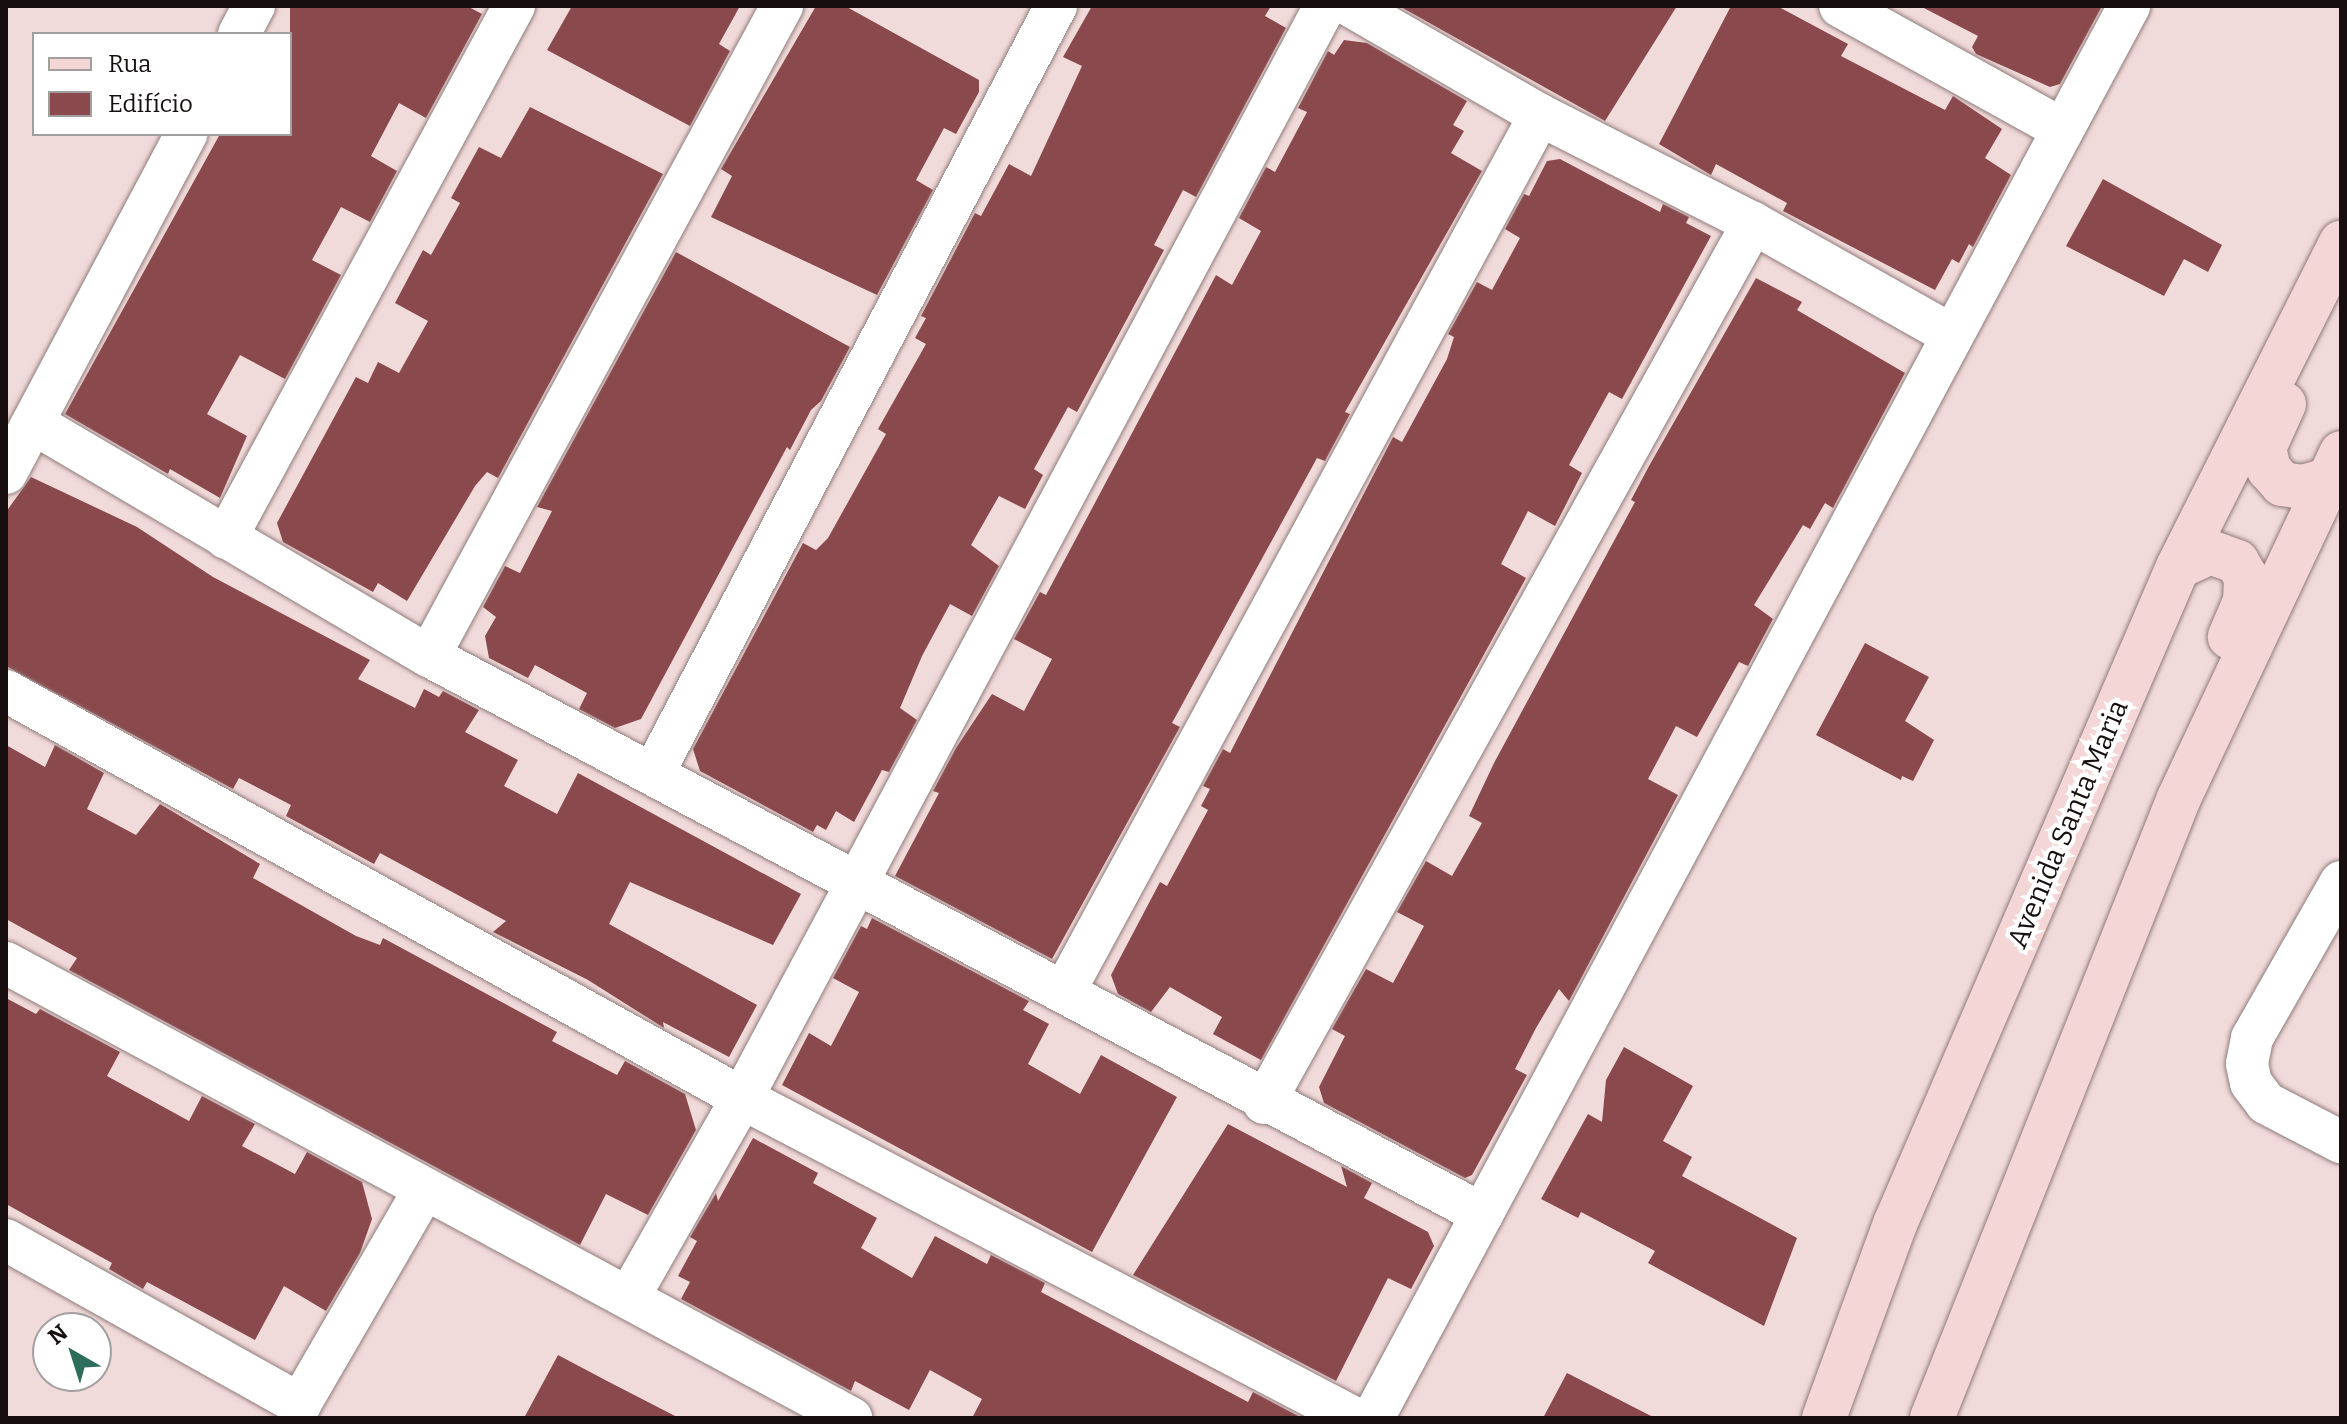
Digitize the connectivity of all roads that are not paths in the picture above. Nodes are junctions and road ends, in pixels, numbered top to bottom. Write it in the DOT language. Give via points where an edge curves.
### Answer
graph roads {
  1 [pos="254,6"];
  2 [pos="514,6"];
  3 [pos="782,6"];
  4 [pos="1056,6"];
  5 [pos="1325,6"];
  6 [pos="1351,6"];
  7 [pos="1840,6"];
  8 [pos="2129,6"];
  9 [pos="240,32"];
  10 [pos="1540,115"];
  11 [pos="2062,129"];
  12 [pos="185,136"];
  13 [pos="1753,223"];
  14 [pos="2341,243"];
  15 [pos="2341,278"];
  16 [pos="1950,334"];
  17 [pos="33,423"];
  18 [pos="2334,466"];
  19 [pos="6,473"];
  20 [pos="226,538"];
  21 [pos="2178,567"];
  22 [pos="429,656"];
  23 [pos="6,691"];
  24 [pos="654,772"];
  25 [pos="2179,798"];
  26 [pos="2341,882"];
  27 [pos="857,885"];
  28 [pos="6,963"];
  29 [pos="1064,992"];
  30 [pos="742,1098"];
  31 [pos="1264,1103"];
  32 [pos="2341,1142"];
  33 [pos="424,1190"];
  34 [pos="1482,1214"];
  35 [pos="6,1240"];
  36 [pos="629,1297"];
  37 [pos="296,1411"];
  38 [pos="851,1418"];
  39 [pos="1354,1418"];
  40 [pos="1373,1418"];
  41 [pos="1824,1418"];
  42 [pos="1932,1418"];
  1 -- 9 [label="street"];
  2 -- 20 [label="street"];
  3 -- 22 [label="street"];
  4 -- 24 [label="street"];
  5 -- 27 [label="street"];
  6 -- 10 [label="street"];
  7 -- 11 [label="street"];
  8 -- 11 [label="street"];
  10 -- 13 [label="street"];
  10 -- 29 [label="street"];
  11 -- 16 [label="street"];
  12 -- 17 [label="street"];
  13 -- 16 [label="street"];
  13 -- 31 [label="street"];
  14 -- 21 [label="main road, Avenida Santa Maria"];
  15 -- 18 [label="main road" via="2264,448 2269,469 2282,484 2303,487"];
  16 -- 34 [label="street"];
  17 -- 19 [label="street"];
  17 -- 20 [label="street"];
  18 -- 25 [label="main road"];
  20 -- 22 [label="street"];
  21 -- 25 [label="main road" via="2210,552 2237,562 2246,577 2245,601 2186,739"];
  21 -- 41 [label="main road, Avenida Santa Maria" via="1895,1224"];
  22 -- 24 [label="street"];
  23 -- 30 [label="street"];
  24 -- 27 [label="street"];
  25 -- 42 [label="main road"];
  26 -- 32 [label="street" via="2252,1038 2247,1064 2251,1083 2266,1103"];
  27 -- 29 [label="street"];
  27 -- 30 [label="street"];
  28 -- 33 [label="street"];
  29 -- 31 [label="street"];
  30 -- 36 [label="street"];
  30 -- 39 [label="street"];
  31 -- 34 [label="street"];
  33 -- 36 [label="street"];
  33 -- 37 [label="street"];
  34 -- 40 [label="street"];
  35 -- 37 [label="street"];
  36 -- 38 [label="street"];
}
